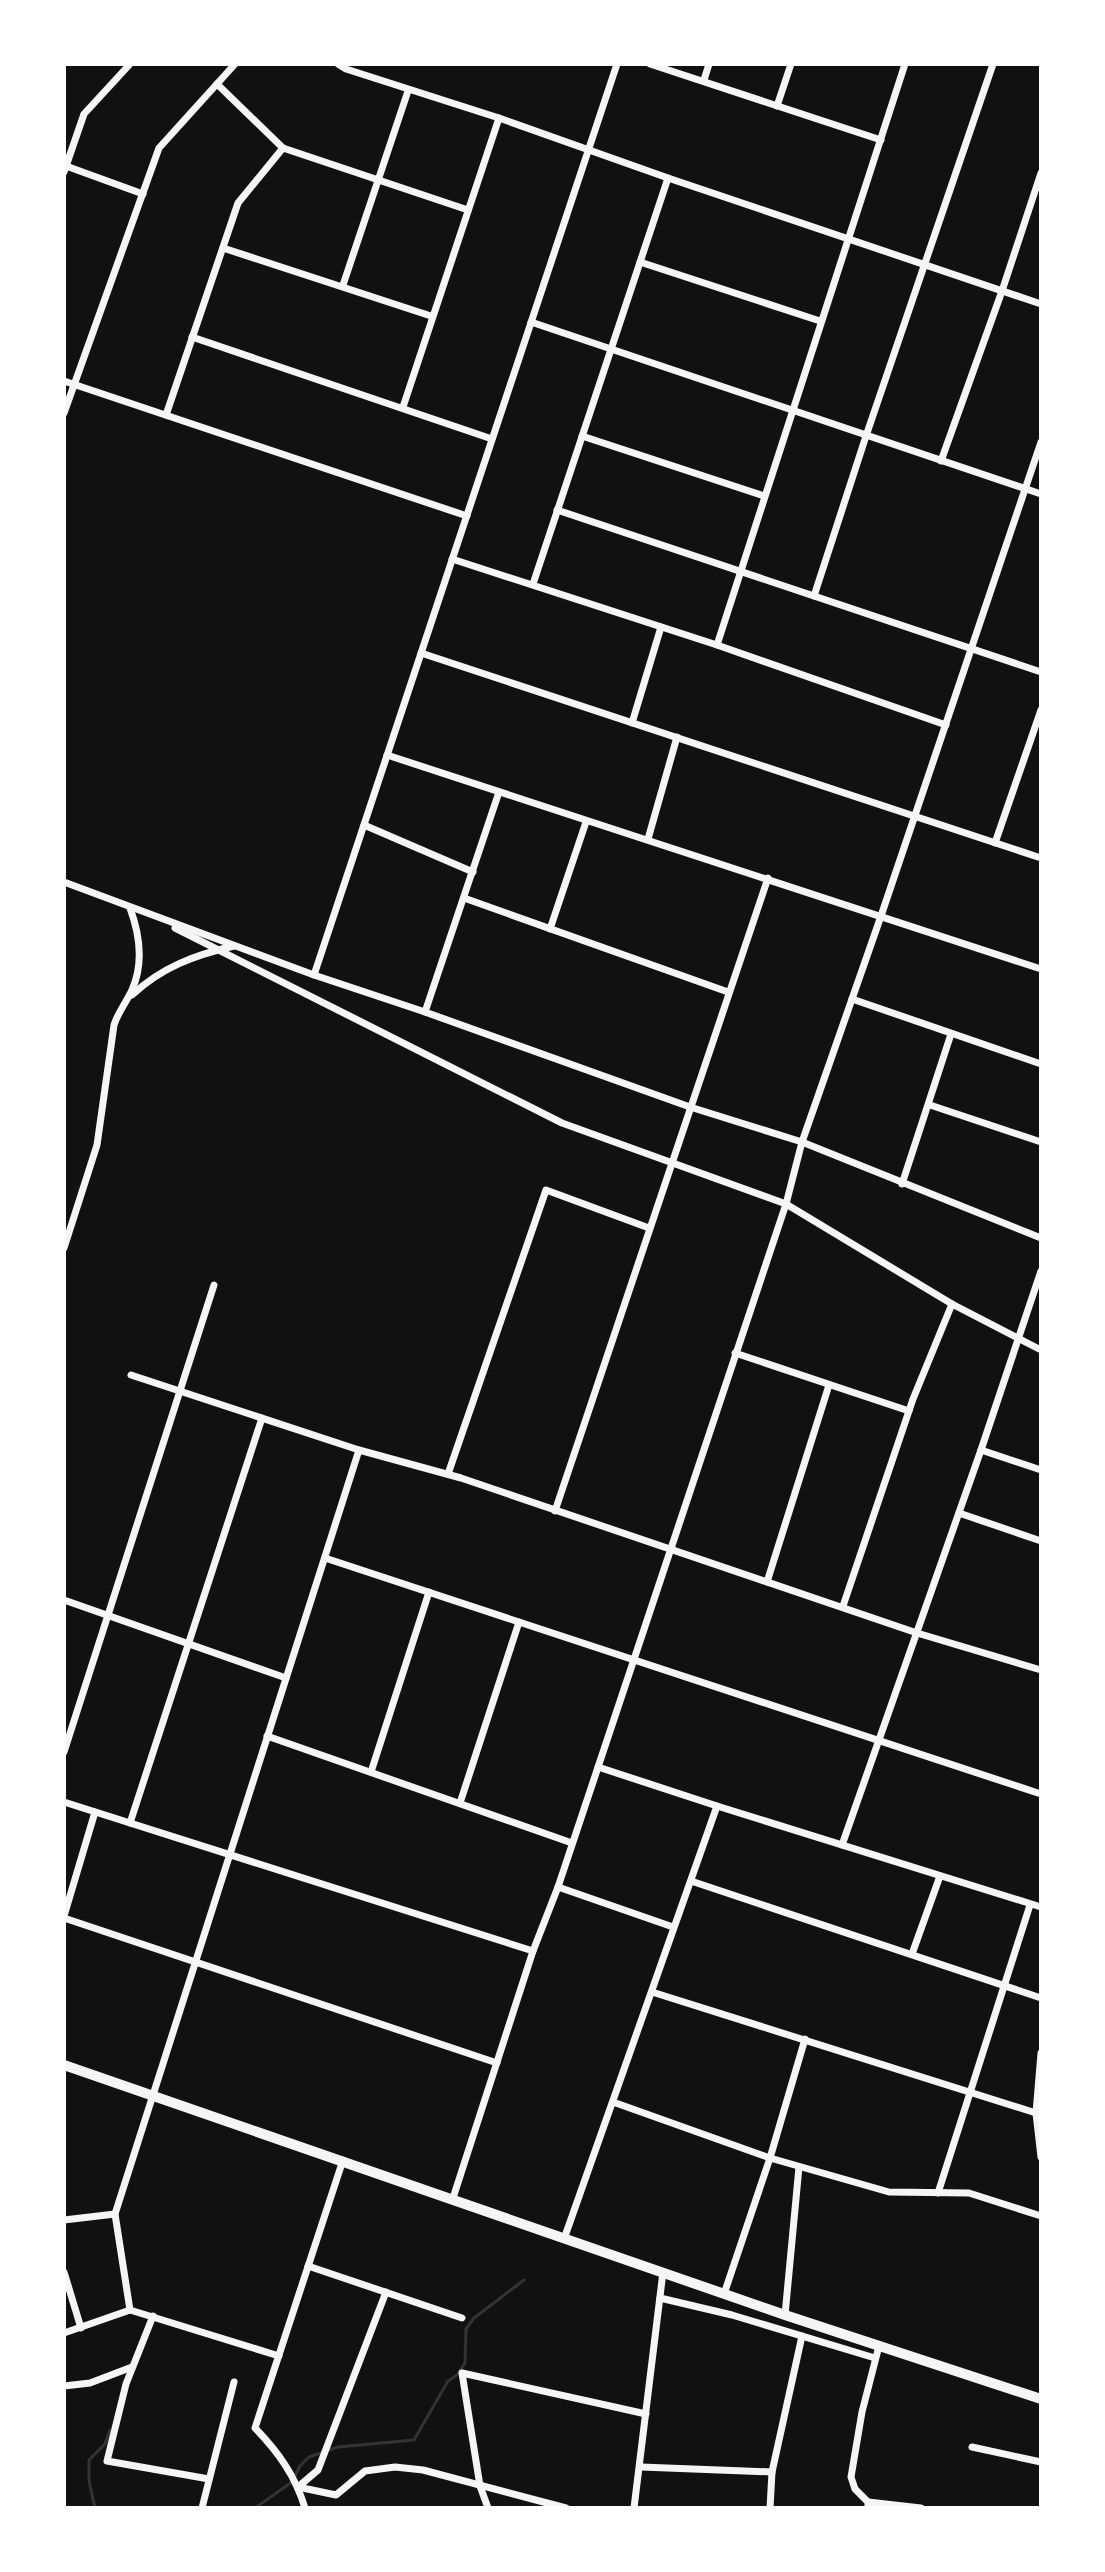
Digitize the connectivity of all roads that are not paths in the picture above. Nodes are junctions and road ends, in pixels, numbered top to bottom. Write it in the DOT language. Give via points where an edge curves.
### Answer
graph roads {
  1 [pos="130,64"];
  2 [pos="235,64"];
  3 [pos="338,64"];
  4 [pos="617,64"];
  5 [pos="650,64"];
  6 [pos="709,64"];
  7 [pos="791,64"];
  8 [pos="905,64"];
  9 [pos="993,64"];
  10 [pos="704,80"];
  11 [pos="217,84"];
  12 [pos="408,91"];
  13 [pos="777,106"];
  14 [pos="499,118"];
  15 [pos="881,140"];
  16 [pos="283,148"];
  17 [pos="589,149"];
  18 [pos="65,169"];
  19 [pos="1041,173"];
  20 [pos="668,178"];
  21 [pos="377,180"];
  22 [pos="143,194"];
  23 [pos="468,210"];
  24 [pos="847,238"];
  25 [pos="223,248"];
  26 [pos="640,262"];
  27 [pos="925,265"];
  28 [pos="343,285"];
  29 [pos="1002,291"];
  30 [pos="1041,304"];
  31 [pos="431,316"];
  32 [pos="820,321"];
  33 [pos="531,322"];
  34 [pos="192,337"];
  35 [pos="610,351"];
  36 [pos="64,381"];
  37 [pos="74,384"];
  38 [pos="403,407"];
  39 [pos="791,411"];
  40 [pos="64,413"];
  41 [pos="166,415"];
  42 [pos="582,436"];
  43 [pos="866,436"];
  44 [pos="492,439"];
  45 [pos="1041,442"];
  46 [pos="941,461"];
  47 [pos="1025,489"];
  48 [pos="1041,494"];
  49 [pos="764,496"];
  50 [pos="557,510"];
  51 [pos="467,516"];
  52 [pos="452,559"];
  53 [pos="740,571"];
  54 [pos="533,584"];
  55 [pos="814,596"];
  56 [pos="661,627"];
  57 [pos="717,645"];
  58 [pos="972,649"];
  59 [pos="421,653"];
  60 [pos="1041,672"];
  61 [pos="1041,710"];
  62 [pos="632,723"];
  63 [pos="946,725"];
  64 [pos="677,737"];
  65 [pos="387,755"];
  66 [pos="499,792"];
  67 [pos="915,816"];
  68 [pos="586,822"];
  69 [pos="364,825"];
  70 [pos="648,839"];
  71 [pos="995,843"];
  72 [pos="1041,858"];
  73 [pos="473,872"];
  74 [pos="768,878"];
  75 [pos="64,882"];
  76 [pos="464,898"];
  77 [pos="130,908"];
  78 [pos="149,915"];
  79 [pos="881,916"];
  80 [pos="550,929"];
  81 [pos="234,946"];
  82 [pos="217,950"];
  83 [pos="1041,969"];
  84 [pos="314,975"];
  85 [pos="728,992"];
  86 [pos="852,999"];
  87 [pos="125,1002"];
  88 [pos="425,1012"];
  89 [pos="951,1034"];
  90 [pos="1041,1064"];
  91 [pos="930,1105"];
  92 [pos="690,1107"];
  93 [pos="802,1142"];
  94 [pos="1041,1142"];
  95 [pos="671,1163"];
  96 [pos="902,1184"];
  97 [pos="786,1204"];
  98 [pos="649,1228"];
  99 [pos="1041,1238"];
  100 [pos="64,1248"];
  101 [pos="1041,1271"];
  102 [pos="214,1285"];
  103 [pos="952,1304"];
  104 [pos="1017,1338"];
  105 [pos="1041,1350"];
  106 [pos="735,1353"];
  107 [pos="131,1375"];
  108 [pos="829,1385"];
  109 [pos="180,1392"];
  110 [pos="909,1411"];
  111 [pos="262,1418"];
  112 [pos="359,1450"];
  113 [pos="981,1450"];
  114 [pos="1041,1470"];
  115 [pos="448,1474"];
  116 [pos="555,1511"];
  117 [pos="959,1513"];
  118 [pos="1041,1541"];
  119 [pos="670,1550"];
  120 [pos="325,1558"];
  121 [pos="767,1582"];
  122 [pos="429,1592"];
  123 [pos="64,1600"];
  124 [pos="843,1606"];
  125 [pos="109,1617"];
  126 [pos="519,1622"];
  127 [pos="917,1633"];
  128 [pos="188,1645"];
  129 [pos="634,1660"];
  130 [pos="1041,1670"];
  131 [pos="286,1678"];
  132 [pos="267,1736"];
  133 [pos="880,1741"];
  134 [pos="64,1752"];
  135 [pos="598,1767"];
  136 [pos="371,1772"];
  137 [pos="1041,1794"];
  138 [pos="64,1802"];
  139 [pos="460,1803"];
  140 [pos="717,1806"];
  141 [pos="95,1812"];
  142 [pos="130,1823"];
  143 [pos="572,1843"];
  144 [pos="842,1845"];
  145 [pos="229,1854"];
  146 [pos="940,1876"];
  147 [pos="691,1881"];
  148 [pos="558,1887"];
  149 [pos="1030,1905"];
  150 [pos="1041,1907"];
  151 [pos="64,1917"];
  152 [pos="673,1927"];
  153 [pos="533,1951"];
  154 [pos="912,1954"];
  155 [pos="194,1963"];
  156 [pos="1004,1986"];
  157 [pos="652,1992"];
  158 [pos="1041,1998"];
  159 [pos="805,2039"];
  160 [pos="1041,2053"];
  161 [pos="497,2063"];
  162 [pos="64,2065"];
  163 [pos="971,2092"];
  164 [pos="152,2096"];
  165 [pos="613,2102"];
  166 [pos="1036,2113"];
  167 [pos="1040,2143"];
  168 [pos="1041,2157"];
  169 [pos="770,2158"];
  170 [pos="343,2160"];
  171 [pos="799,2167"];
  172 [pos="938,2193"];
  173 [pos="453,2198"];
  174 [pos="115,2214"];
  175 [pos="1041,2216"];
  176 [pos="64,2220"];
  177 [pos="564,2239"];
  178 [pos="308,2266"];
  179 [pos="64,2272"];
  180 [pos="663,2272"];
  181 [pos="386,2292"];
  182 [pos="724,2294"];
  183 [pos="660,2298"];
  184 [pos="130,2310"];
  185 [pos="785,2315"];
  186 [pos="153,2316"];
  187 [pos="462,2318"];
  188 [pos="81,2328"];
  189 [pos="64,2333"];
  190 [pos="802,2336"];
  191 [pos="879,2346"];
  192 [pos="279,2356"];
  193 [pos="875,2358"];
  194 [pos="132,2367"];
  195 [pos="234,2382"];
  196 [pos="64,2386"];
  197 [pos="1041,2399"];
  198 [pos="646,2414"];
  199 [pos="972,2447"];
  200 [pos="1041,2462"];
  201 [pos="641,2467"];
  202 [pos="772,2472"];
  203 [pos="209,2479"];
  204 [pos="480,2486"];
  205 [pos="298,2487"];
  206 [pos="868,2505"];
  207 [pos="202,2508"];
  208 [pos="305,2508"];
  209 [pos="488,2508"];
  210 [pos="566,2508"];
  211 [pos="634,2508"];
  212 [pos="770,2508"];
  213 [pos="921,2508"];
  1 -- 18 [label="street" via="84,114"];
  2 -- 11 [label="street"];
  3 -- 12 [label="street"];
  4 -- 17 [label="street"];
  5 -- 10 [label="street"];
  6 -- 10 [label="street"];
  7 -- 13 [label="street"];
  8 -- 15 [label="street"];
  9 -- 27 [label="street"];
  10 -- 13 [label="street"];
  11 -- 16 [label="street"];
  11 -- 22 [label="street" via="159,148"];
  12 -- 14 [label="street"];
  12 -- 21 [label="street"];
  13 -- 15 [label="street"];
  14 -- 17 [label="street"];
  14 -- 23 [label="street"];
  15 -- 24 [label="street"];
  16 -- 21 [label="street"];
  16 -- 25 [label="street" via="242,197"];
  17 -- 20 [label="street"];
  17 -- 33 [label="street"];
  18 -- 22 [label="street"];
  19 -- 29 [label="street"];
  20 -- 24 [label="street"];
  20 -- 26 [label="street"];
  21 -- 23 [label="street"];
  21 -- 28 [label="street"];
  22 -- 37 [label="street"];
  23 -- 31 [label="street"];
  24 -- 27 [label="street"];
  24 -- 32 [label="street"];
  25 -- 28 [label="street"];
  25 -- 34 [label="street"];
  26 -- 32 [label="street"];
  26 -- 35 [label="street"];
  27 -- 29 [label="street"];
  27 -- 43 [label="street"];
  28 -- 31 [label="street"];
  29 -- 30 [label="street"];
  29 -- 46 [label="street"];
  31 -- 38 [label="street"];
  32 -- 39 [label="street"];
  33 -- 35 [label="street"];
  33 -- 44 [label="street"];
  34 -- 38 [label="street"];
  34 -- 41 [label="street"];
  35 -- 39 [label="street"];
  35 -- 42 [label="street"];
  36 -- 37 [label="street"];
  37 -- 40 [label="street"];
  37 -- 41 [label="street"];
  38 -- 44 [label="street"];
  39 -- 43 [label="street"];
  39 -- 49 [label="street"];
  41 -- 51 [label="street"];
  42 -- 49 [label="street"];
  42 -- 50 [label="street"];
  43 -- 46 [label="street"];
  43 -- 55 [label="street"];
  44 -- 51 [label="street"];
  45 -- 47 [label="street"];
  46 -- 47 [label="street"];
  47 -- 48 [label="street"];
  47 -- 58 [label="street"];
  49 -- 53 [label="street"];
  50 -- 53 [label="street"];
  50 -- 54 [label="street"];
  51 -- 52 [label="street"];
  52 -- 54 [label="street"];
  52 -- 59 [label="street"];
  53 -- 55 [label="street"];
  53 -- 57 [label="street"];
  54 -- 56 [label="street"];
  55 -- 58 [label="street"];
  56 -- 57 [label="street"];
  56 -- 62 [label="street"];
  57 -- 63 [label="street"];
  58 -- 60 [label="street"];
  58 -- 63 [label="street"];
  59 -- 62 [label="street"];
  59 -- 65 [label="street"];
  61 -- 71 [label="street"];
  62 -- 64 [label="street"];
  63 -- 67 [label="street"];
  64 -- 67 [label="street"];
  64 -- 70 [label="street"];
  65 -- 66 [label="street"];
  65 -- 69 [label="street"];
  66 -- 68 [label="street"];
  66 -- 73 [label="street"];
  67 -- 71 [label="street"];
  67 -- 79 [label="street"];
  68 -- 70 [label="street"];
  68 -- 80 [label="street"];
  69 -- 73 [label="street"];
  69 -- 84 [label="street"];
  70 -- 74 [label="street"];
  71 -- 72 [label="street"];
  73 -- 76 [label="street"];
  74 -- 79 [label="street"];
  74 -- 85 [label="street"];
  75 -- 77 [label="street"];
  76 -- 80 [label="street"];
  76 -- 88 [label="street"];
  77 -- 78 [label="street"];
  77 -- 87 [label="street" via="140,949"];
  78 -- 81 [label="street"];
  78 -- 82 [label="street"];
  79 -- 83 [label="street"];
  79 -- 86 [label="street"];
  80 -- 85 [label="street"];
  81 -- 82 [label="street"];
  81 -- 84 [label="street"];
  82 -- 87 [label="street" via="164,969"];
  82 -- 95 [label="street" via="562,1123"];
  84 -- 88 [label="street"];
  85 -- 92 [label="street"];
  86 -- 89 [label="street"];
  86 -- 93 [label="street"];
  87 -- 100 [label="street" via="114,1025 97,1145"];
  88 -- 92 [label="street"];
  89 -- 90 [label="street"];
  89 -- 91 [label="street"];
  91 -- 94 [label="street"];
  91 -- 96 [label="street"];
  92 -- 93 [label="street"];
  92 -- 95 [label="street"];
  93 -- 96 [label="street"];
  93 -- 97 [label="street"];
  95 -- 97 [label="street"];
  95 -- 98 [label="street"];
  96 -- 99 [label="street"];
  97 -- 103 [label="street"];
  97 -- 106 [label="street"];
  98 -- 115 [label="street" via="546,1190"];
  98 -- 116 [label="street"];
  101 -- 104 [label="street"];
  102 -- 109 [label="street"];
  103 -- 104 [label="street"];
  103 -- 110 [label="street"];
  104 -- 105 [label="street"];
  104 -- 113 [label="street"];
  106 -- 108 [label="street"];
  106 -- 119 [label="street"];
  107 -- 109 [label="street"];
  108 -- 110 [label="street"];
  108 -- 121 [label="street"];
  109 -- 111 [label="street"];
  109 -- 125 [label="street"];
  110 -- 124 [label="street"];
  111 -- 112 [label="street"];
  111 -- 128 [label="street"];
  112 -- 115 [label="street"];
  112 -- 120 [label="street"];
  113 -- 114 [label="street"];
  113 -- 117 [label="street"];
  115 -- 116 [label="street"];
  116 -- 119 [label="street"];
  117 -- 118 [label="street"];
  117 -- 127 [label="street"];
  119 -- 121 [label="street"];
  119 -- 129 [label="street"];
  120 -- 122 [label="street"];
  120 -- 131 [label="street"];
  121 -- 124 [label="street"];
  122 -- 126 [label="street"];
  122 -- 136 [label="street"];
  123 -- 125 [label="street"];
  124 -- 127 [label="street"];
  125 -- 128 [label="street"];
  125 -- 134 [label="street"];
  126 -- 129 [label="street"];
  126 -- 139 [label="street"];
  127 -- 130 [label="street"];
  127 -- 133 [label="street"];
  128 -- 131 [label="street"];
  128 -- 142 [label="street"];
  129 -- 133 [label="street"];
  129 -- 135 [label="street"];
  131 -- 132 [label="street"];
  132 -- 136 [label="street"];
  132 -- 145 [label="street"];
  133 -- 137 [label="street"];
  133 -- 144 [label="street"];
  135 -- 140 [label="street"];
  135 -- 143 [label="street"];
  136 -- 139 [label="street"];
  138 -- 141 [label="street"];
  139 -- 143 [label="street"];
  140 -- 144 [label="street"];
  140 -- 147 [label="street"];
  141 -- 142 [label="street"];
  141 -- 151 [label="street"];
  142 -- 145 [label="street"];
  143 -- 148 [label="street"];
  144 -- 146 [label="street"];
  145 -- 153 [label="street"];
  145 -- 155 [label="street"];
  146 -- 149 [label="street"];
  146 -- 154 [label="street"];
  147 -- 152 [label="street"];
  147 -- 154 [label="street"];
  148 -- 152 [label="street"];
  148 -- 153 [label="street"];
  149 -- 150 [label="street"];
  149 -- 156 [label="street"];
  151 -- 155 [label="street"];
  152 -- 157 [label="street"];
  153 -- 161 [label="street"];
  154 -- 156 [label="street"];
  155 -- 161 [label="street"];
  155 -- 164 [label="street"];
  156 -- 158 [label="street"];
  156 -- 163 [label="street"];
  157 -- 159 [label="street"];
  157 -- 165 [label="street"];
  159 -- 163 [label="street"];
  159 -- 169 [label="street"];
  160 -- 166 [label="street"];
  161 -- 173 [label="street"];
  162 -- 164 [label="main road"];
  163 -- 166 [label="street"];
  163 -- 172 [label="street"];
  164 -- 170 [label="main road"];
  164 -- 174 [label="street"];
  165 -- 169 [label="street"];
  165 -- 177 [label="street"];
  166 -- 167 [label="street"];
  167 -- 168 [label="street"];
  169 -- 171 [label="street"];
  169 -- 182 [label="street"];
  170 -- 173 [label="main road"];
  170 -- 178 [label="street"];
  171 -- 172 [label="street" via="889,2192"];
  171 -- 185 [label="street"];
  172 -- 175 [label="street" via="969,2193"];
  173 -- 177 [label="main road"];
  174 -- 176 [label="street"];
  174 -- 184 [label="street"];
  177 -- 180 [label="main road"];
  178 -- 181 [label="street"];
  178 -- 192 [label="street"];
  179 -- 188 [label="street"];
  180 -- 182 [label="main road"];
  180 -- 183 [label="street"];
  181 -- 187 [label="street"];
  181 -- 205 [label="street" via="318,2470"];
  182 -- 185 [label="main road"];
  183 -- 190 [label="street"];
  183 -- 198 [label="street"];
  184 -- 186 [label="street"];
  184 -- 188 [label="street"];
  185 -- 191 [label="main road"];
  186 -- 192 [label="street"];
  186 -- 194 [label="street"];
  188 -- 189 [label="street"];
  190 -- 193 [label="street"];
  190 -- 202 [label="street"];
  191 -- 193 [label="street"];
  191 -- 197 [label="main road"];
  192 -- 205 [label="street" via="255,2428 277,2451"];
  193 -- 206 [label="street" via="851,2477"];
  194 -- 196 [label="street" via="90,2383"];
  194 -- 203 [label="street" via="107,2461"];
  195 -- 203 [label="street"];
  198 -- 201 [label="street"];
  198 -- 204 [label="street" via="462,2373"];
  199 -- 200 [label="street"];
  201 -- 202 [label="street"];
  201 -- 211 [label="street"];
  202 -- 212 [label="street"];
  203 -- 207 [label="street"];
  204 -- 205 [label="street" via="395,2467 365,2471 336,2495"];
  204 -- 209 [label="street"];
  204 -- 210 [label="street"];
  205 -- 208 [label="street"];
  206 -- 213 [label="street"];
}
